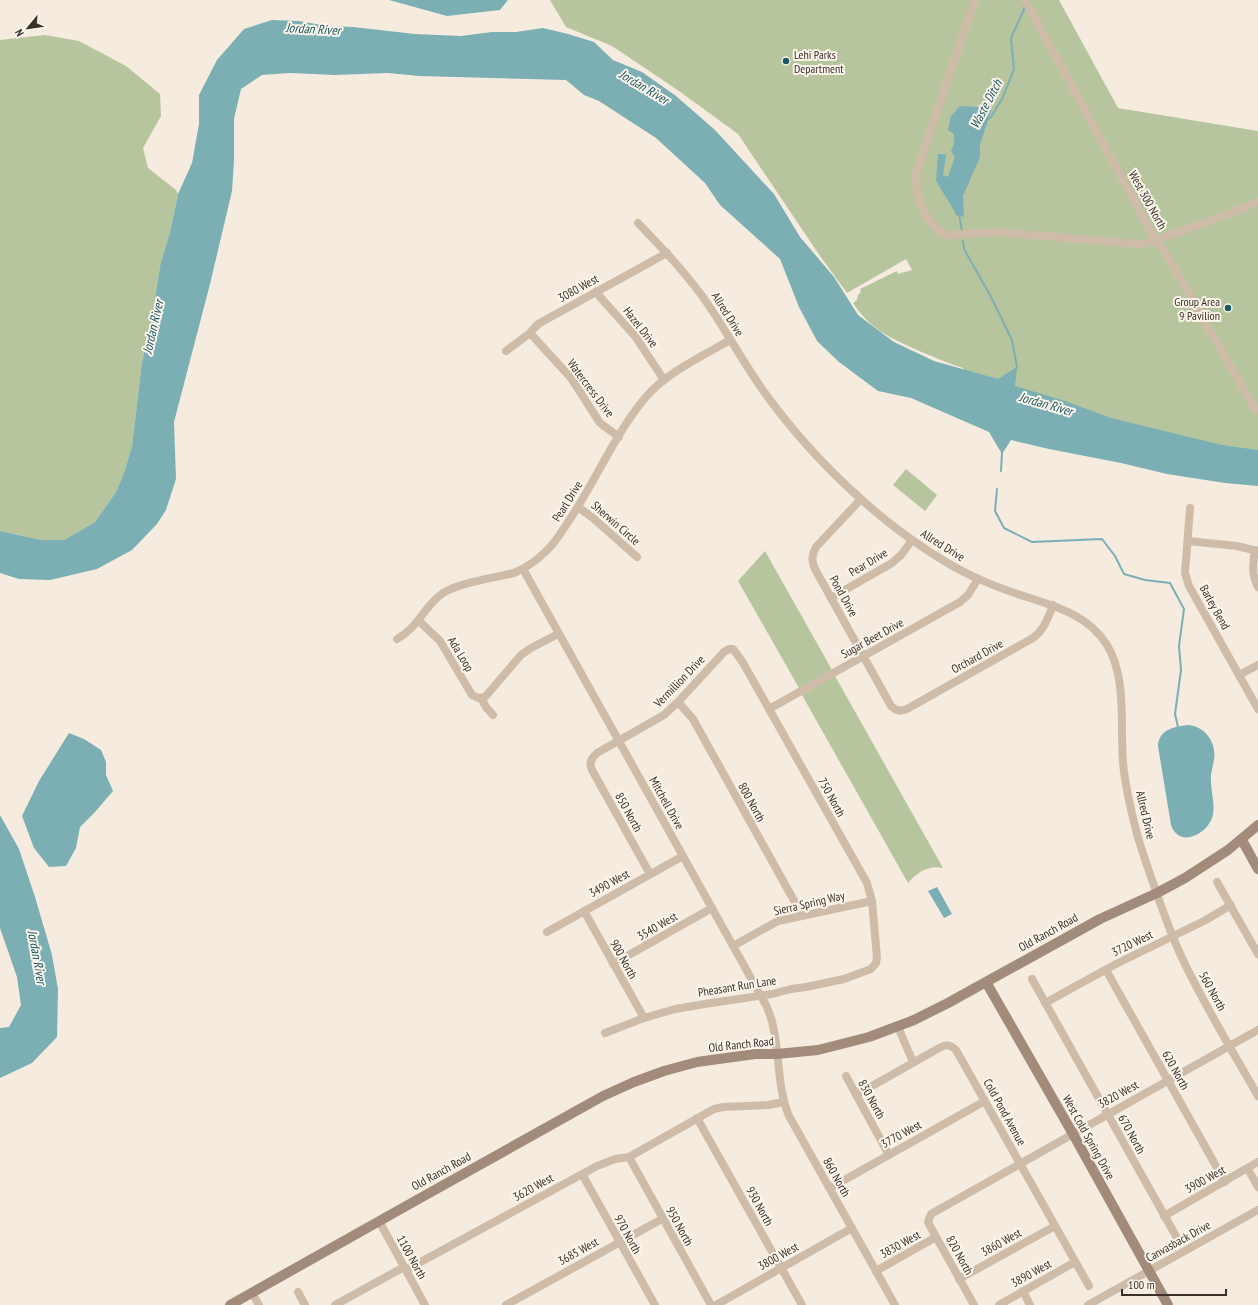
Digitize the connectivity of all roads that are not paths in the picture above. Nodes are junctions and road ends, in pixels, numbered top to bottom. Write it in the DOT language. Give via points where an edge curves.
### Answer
graph roads {
  1 [pos="975,0"];
  2 [pos="1024,0"];
  3 [pos="1258,202"];
  4 [pos="638,223"];
  5 [pos="1155,239"];
  6 [pos="667,253"];
  7 [pos="597,291"];
  8 [pos="530,333"];
  9 [pos="730,340"];
  10 [pos="506,351"];
  11 [pos="664,380"];
  12 [pos="1256,409"];
  13 [pos="619,437"];
  14 [pos="861,499"];
  15 [pos="578,507"];
  16 [pos="1190,508"];
  17 [pos="912,540"];
  18 [pos="1188,541"];
  19 [pos="1257,551"];
  20 [pos="637,557"];
  21 [pos="523,569"];
  22 [pos="978,579"];
  23 [pos="1258,587"];
  24 [pos="831,598"];
  25 [pos="1052,605"];
  26 [pos="419,621"];
  27 [pos="558,634"];
  28 [pos="397,639"];
  29 [pos="733,649"];
  30 [pos="864,656"];
  31 [pos="1258,665"];
  32 [pos="1239,675"];
  33 [pos="481,698"];
  34 [pos="678,702"];
  35 [pos="769,709"];
  36 [pos="1258,709"];
  37 [pos="898,711"];
  38 [pos="493,715"];
  39 [pos="618,741"];
  40 [pos="591,760"];
  41 [pos="1258,825"];
  42 [pos="1242,840"];
  43 [pos="683,856"];
  44 [pos="1258,868"];
  45 [pos="650,874"];
  46 [pos="1217,882"];
  47 [pos="1157,893"];
  48 [pos="872,901"];
  49 [pos="1230,905"];
  50 [pos="712,908"];
  51 [pos="584,912"];
  52 [pos="802,915"];
  53 [pos="547,932"];
  54 [pos="1173,937"];
  55 [pos="733,946"];
  56 [pos="1258,954"];
  57 [pos="613,964"];
  58 [pos="873,967"];
  59 [pos="1106,970"];
  60 [pos="1032,979"];
  61 [pos="986,982"];
  62 [pos="761,996"];
  63 [pos="1045,1003"];
  64 [pos="644,1018"];
  65 [pos="898,1027"];
  66 [pos="1258,1030"];
  67 [pos="605,1033"];
  68 [pos="1229,1046"];
  69 [pos="777,1054"];
  70 [pos="912,1062"];
  71 [pos="846,1076"];
  72 [pos="1168,1080"];
  73 [pos="856,1095"];
  74 [pos="1258,1096"];
  75 [pos="985,1101"];
  76 [pos="784,1102"];
  77 [pos="1108,1114"];
  78 [pos="697,1118"];
  79 [pos="1073,1134"];
  80 [pos="889,1155"];
  81 [pos="628,1157"];
  82 [pos="1258,1162"];
  83 [pos="1020,1164"];
  84 [pos="1248,1169"];
  85 [pos="582,1174"];
  86 [pos="1225,1182"];
  87 [pos="1258,1187"];
  88 [pos="830,1188"];
  89 [pos="1258,1210"];
  90 [pos="1164,1216"];
  91 [pos="929,1217"];
  92 [pos="662,1219"];
  93 [pos="379,1221"];
  94 [pos="1055,1226"];
  95 [pos="852,1228"];
  96 [pos="936,1237"];
  97 [pos="1176,1238"];
  98 [pos="619,1242"];
  99 [pos="1075,1262"];
  100 [pos="781,1268"];
  101 [pos="405,1269"];
  102 [pos="876,1271"];
  103 [pos="1149,1271"];
  104 [pos="959,1279"];
  105 [pos="1089,1286"];
  106 [pos="298,1292"];
  107 [pos="1023,1292"];
  108 [pos="252,1293"];
  109 [pos="230,1305"];
  110 [pos="258,1305"];
  111 [pos="305,1305"];
  112 [pos="335,1305"];
  113 [pos="425,1305"];
  114 [pos="506,1305"];
  115 [pos="654,1305"];
  116 [pos="711,1305"];
  117 [pos="716,1305"];
  118 [pos="802,1305"];
  119 [pos="895,1305"];
  120 [pos="974,1305"];
  121 [pos="999,1305"];
  122 [pos="1030,1305"];
  123 [pos="1088,1305"];
  124 [pos="1168,1305"];
  1 -- 5 [label="street" via="916,174 920,206 931,224 945,235 998,232 1132,245 1144,244"];
  2 -- 5 [label="street, West 300 North"];
  3 -- 5 [label="street"];
  4 -- 6 [label="street, Allred Drive"];
  5 -- 12 [label="street, West 300 North"];
  6 -- 7 [label="street, 3080 West"];
  6 -- 9 [label="street, Allred Drive" via="698,290"];
  7 -- 8 [label="street, 3080 West" via="538,324"];
  7 -- 11 [label="street, Hazel Drive" via="635,336"];
  8 -- 10 [label="street, 3080 West"];
  8 -- 13 [label="street, Watercress Drive" via="575,384 597,420"];
  9 -- 11 [label="street, Pearl Drive"];
  9 -- 14 [label="street, Allred Drive" via="787,421"];
  11 -- 13 [label="street, Pearl Drive" via="646,397"];
  13 -- 15 [label="street, Pearl Drive"];
  14 -- 17 [label="street, Allred Drive"];
  14 -- 24 [label="street, Pond Drive" via="816,547 813,554 813,565"];
  15 -- 20 [label="street, Sherwin Circle"];
  15 -- 21 [label="street, Pearl Drive" via="551,546"];
  16 -- 18 [label="street, Barley Bend"];
  17 -- 22 [label="street, Allred Drive"];
  17 -- 24 [label="street, Pear Drive" via="892,563"];
  18 -- 19 [label="street" via="1237,546"];
  18 -- 32 [label="street, Barley Bend" via="1186,579"];
  19 -- 23 [label="street" via="1252,567"];
  21 -- 26 [label="street, Pearl Drive" via="449,589 437,597"];
  21 -- 27 [label="street, Mitchell Drive"];
  22 -- 25 [label="street, Allred Drive"];
  22 -- 30 [label="street, Sugar Beet Drive" via="960,602"];
  24 -- 30 [label="street, Pond Drive"];
  25 -- 37 [label="street, Orchard Drive" via="1045,624 1033,638 907,709"];
  25 -- 47 [label="street, Allred Drive" via="1073,614 1092,627 1106,644 1117,668 1127,789 1138,836"];
  26 -- 28 [label="street, Pearl Drive" via="410,631"];
  26 -- 33 [label="street, Ada Loop" via="440,641 472,695"];
  27 -- 33 [label="street" via="521,655 485,697"];
  27 -- 39 [label="street, Mitchell Drive"];
  29 -- 34 [label="street, Vermillion Drive" via="724,652"];
  29 -- 35 [label="street, 750 North"];
  30 -- 35 [label="street, Sugar Beet Drive"];
  30 -- 37 [label="street, Pond Drive" via="891,706"];
  31 -- 32 [label="street"];
  32 -- 36 [label="street, Barley Bend"];
  33 -- 38 [label="street, Ada Loop"];
  34 -- 39 [label="street, Vermillion Drive" via="664,716"];
  34 -- 52 [label="street, 800 North" via="693,719"];
  35 -- 48 [label="street, 750 North" via="863,876"];
  39 -- 40 [label="street, Vermillion Drive" via="594,755"];
  39 -- 43 [label="street, Mitchell Drive"];
  40 -- 45 [label="street, 850 North" via="592,770"];
  41 -- 42 [label="street, Old Ranch Road"];
  42 -- 44 [label="street"];
  42 -- 47 [label="street, Old Ranch Road" via="1199,870"];
  43 -- 45 [label="street, 3490 West"];
  43 -- 50 [label="street, Mitchell Drive"];
  45 -- 51 [label="street, 3490 West"];
  46 -- 49 [label="street"];
  47 -- 54 [label="street, 560 North"];
  47 -- 61 [label="street, Old Ranch Road" via="1100,919"];
  48 -- 52 [label="street, Sierra Spring Way"];
  48 -- 58 [label="street, 750 North" via="878,958"];
  49 -- 54 [label="street, 3720 West" via="1204,922"];
  49 -- 56 [label="street"];
  50 -- 55 [label="street, Mitchell Drive"];
  50 -- 57 [label="street, 3540 West"];
  51 -- 53 [label="street, 3490 West"];
  51 -- 57 [label="street, 900 North"];
  52 -- 55 [label="street, Sierra Spring Way" via="778,921"];
  54 -- 59 [label="street, 3720 West"];
  54 -- 68 [label="street, 560 North" via="1189,973"];
  55 -- 62 [label="street, Mitchell Drive"];
  57 -- 64 [label="street, 900 North"];
  58 -- 62 [label="street, Pheasant Run Lane" via="844,978"];
  59 -- 63 [label="street, 3720 West"];
  59 -- 72 [label="street, 620 North"];
  60 -- 63 [label="street, 670 North"];
  61 -- 65 [label="street, Old Ranch Road"];
  61 -- 79 [label="street, West Cold Spring Drive"];
  62 -- 64 [label="street, Pheasant Run Lane" via="693,1006"];
  62 -- 69 [label="street, Mitchell Drive" via="772,1020"];
  63 -- 77 [label="street, 670 North"];
  64 -- 67 [label="street, Pheasant Run Lane"];
  65 -- 69 [label="street, Old Ranch Road" via="818,1050"];
  65 -- 70 [label="street"];
  66 -- 68 [label="street, 3820 West"];
  68 -- 72 [label="street, 3820 West"];
  68 -- 74 [label="street, 560 North"];
  69 -- 76 [label="street, 860 North"];
  69 -- 93 [label="street, Old Ranch Road" via="755,1054 697,1062 634,1082 603,1096"];
  70 -- 73 [label="street, Cold Pond Avenue"];
  70 -- 75 [label="street, Cold Pond Avenue" via="945,1045 953,1047"];
  71 -- 73 [label="street, 830 North"];
  72 -- 77 [label="street, 3820 West"];
  72 -- 86 [label="street, 620 North"];
  73 -- 80 [label="street, 830 North"];
  75 -- 80 [label="street, 3770 West"];
  75 -- 83 [label="street, Cold Pond Avenue"];
  76 -- 78 [label="street, 3620 West" via="719,1108"];
  76 -- 88 [label="street, 860 North"];
  77 -- 79 [label="street, 3820 West"];
  77 -- 90 [label="street, 670 North"];
  78 -- 81 [label="street, 3620 West"];
  78 -- 100 [label="street, 930 North"];
  79 -- 83 [label="street, 3820 West"];
  79 -- 103 [label="street, West Cold Spring Drive"];
  80 -- 88 [label="street, 3770 West"];
  81 -- 85 [label="street, 3620 West" via="597,1166"];
  81 -- 92 [label="street, 950 North"];
  82 -- 84 [label="street, 3900 West"];
  83 -- 91 [label="street, 3820 West"];
  83 -- 94 [label="street, Cold Pond Avenue"];
  84 -- 86 [label="street, 3900 West"];
  84 -- 87 [label="street"];
  85 -- 98 [label="street, 970 North"];
  85 -- 101 [label="street, 3620 West"];
  86 -- 90 [label="street, 3900 West"];
  88 -- 95 [label="street, 860 North"];
  89 -- 103 [label="street, Canvasback Drive"];
  90 -- 97 [label="street, 670 North"];
  91 -- 96 [label="street, 820 North" via="928,1222"];
  92 -- 98 [label="street, 3685 West"];
  92 -- 116 [label="street, 950 North"];
  93 -- 101 [label="street, 1100 North"];
  93 -- 108 [label="street, Old Ranch Road"];
  94 -- 99 [label="street, Cold Pond Avenue"];
  94 -- 104 [label="street, 3860 West"];
  95 -- 100 [label="street, 3800 West"];
  95 -- 102 [label="street, 860 North"];
  96 -- 102 [label="street, 3830 West"];
  96 -- 104 [label="street, 820 North"];
  98 -- 114 [label="street, 3685 West"];
  98 -- 115 [label="street, 970 North"];
  99 -- 105 [label="street, Cold Pond Avenue"];
  99 -- 107 [label="street, 3890 West"];
  100 -- 117 [label="street, 3800 West"];
  100 -- 118 [label="street, 930 North"];
  101 -- 112 [label="street, 3620 West"];
  101 -- 113 [label="street, 1100 North"];
  102 -- 119 [label="street, 860 North"];
  103 -- 123 [label="street, Canvasback Drive"];
  103 -- 124 [label="street, West Cold Spring Drive"];
  104 -- 120 [label="street, 820 North"];
  106 -- 111 [label="street"];
  107 -- 121 [label="street, 3890 West"];
  107 -- 122 [label="street"];
  108 -- 109 [label="street, Old Ranch Road"];
  108 -- 110 [label="street"];
}
